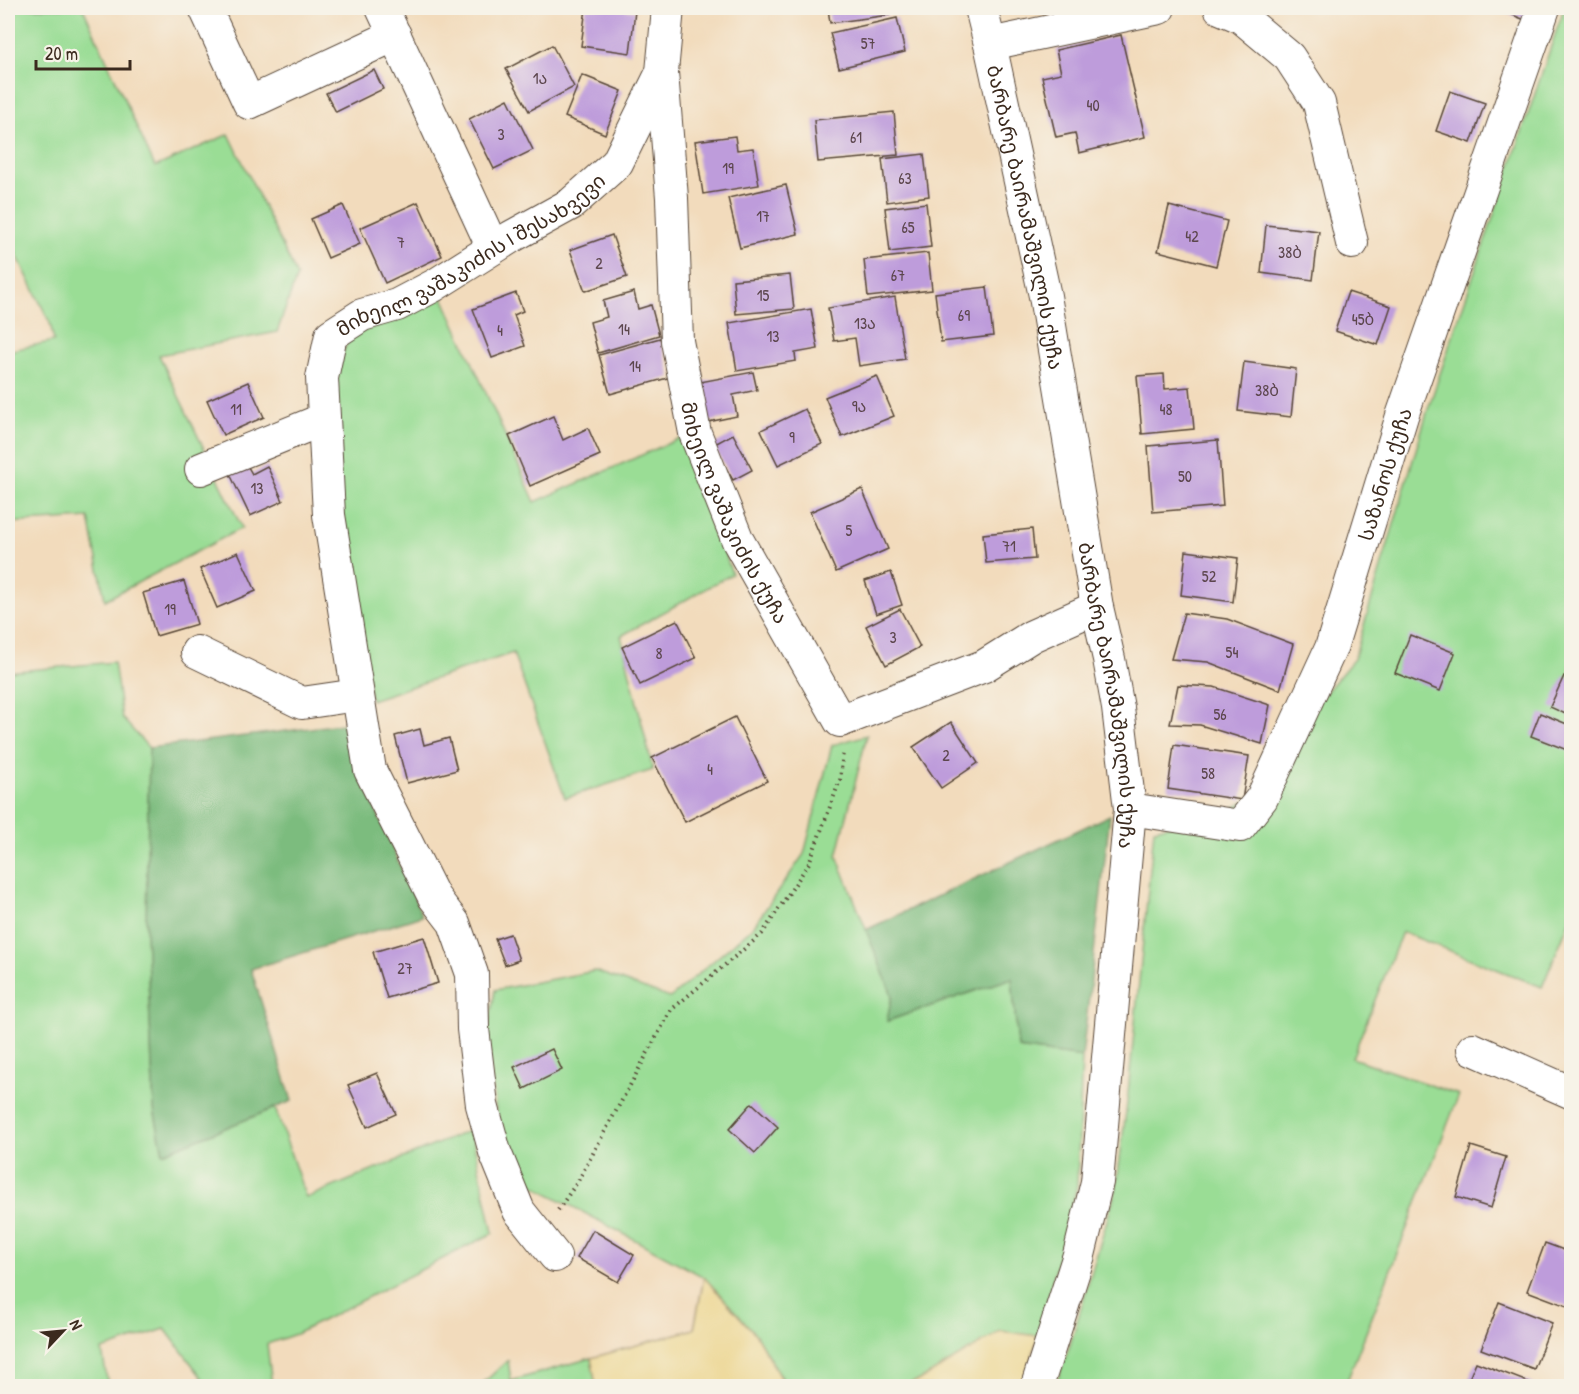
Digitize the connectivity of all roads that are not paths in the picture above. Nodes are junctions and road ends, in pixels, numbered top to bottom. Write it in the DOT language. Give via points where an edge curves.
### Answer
graph roads {
  1 [pos="205,8"];
  2 [pos="668,8"];
  3 [pos="981,8"];
  4 [pos="1159,8"];
  5 [pos="1220,8"];
  6 [pos="1544,8"];
  7 [pos="388,21"];
  8 [pos="990,44"];
  9 [pos="662,72"];
  10 [pos="1352,243"];
  11 [pos="493,248"];
  12 [pos="324,419"];
  13 [pos="201,469"];
  14 [pos="1097,607"];
  15 [pos="197,652"];
  16 [pos="357,695"];
  17 [pos="1130,809"];
  18 [pos="1473,1049"];
  19 [pos="1572,1093"];
  20 [pos="555,1256"];
  21 [pos="1037,1386"];
  1 -- 7 [label="street" via="249,103"];
  2 -- 9 [label="street, მიხეილ ვაშაკიძის ქუჩა"];
  3 -- 8 [label="street, ბარბარე ბაირამაშვილის ქუჩა"];
  4 -- 8 [label="street"];
  5 -- 10 [label="street" via="1241,17 1289,57 1319,103"];
  6 -- 17 [label="street, საზანოს ქუჩა" via="1402,416 1331,648 1262,798 1240,826"];
  7 -- 11 [label="street"];
  8 -- 14 [label="street, ბარბარე ბაირამაშვილის ქუჩა" via="1045,296"];
  9 -- 11 [label="street, მიხეილ ვაშაკიძის I შესახვევი" via="617,163 571,204"];
  9 -- 14 [label="street, მიხეილ ვაშაკიძის ქუჩა" via="677,341 695,433 738,541 840,721 984,666 1032,636"];
  11 -- 12 [label="street, მიხეილ ვაშაკიძის I შესახვევი" via="425,290 397,305 362,315 332,335 322,378"];
  12 -- 13 [label="street"];
  12 -- 16 [label="street, მიხეილ ვაშაკიძის I შესახვევი" via="329,515"];
  14 -- 17 [label="street, ბარბარე ბაირამაშვილის ქუჩა" via="1118,708"];
  15 -- 16 [label="street" via="302,703"];
  16 -- 20 [label="street, მიხეილ ვაშაკიძის I შესახვევი" via="370,771 434,897 454,923 472,974 473,1029 482,1105 495,1152 519,1211"];
  17 -- 21 [label="street, ბარბარე ბაირამაშვილის ქუჩა" via="1097,1182"];
  18 -- 19 [label="street"];
}
